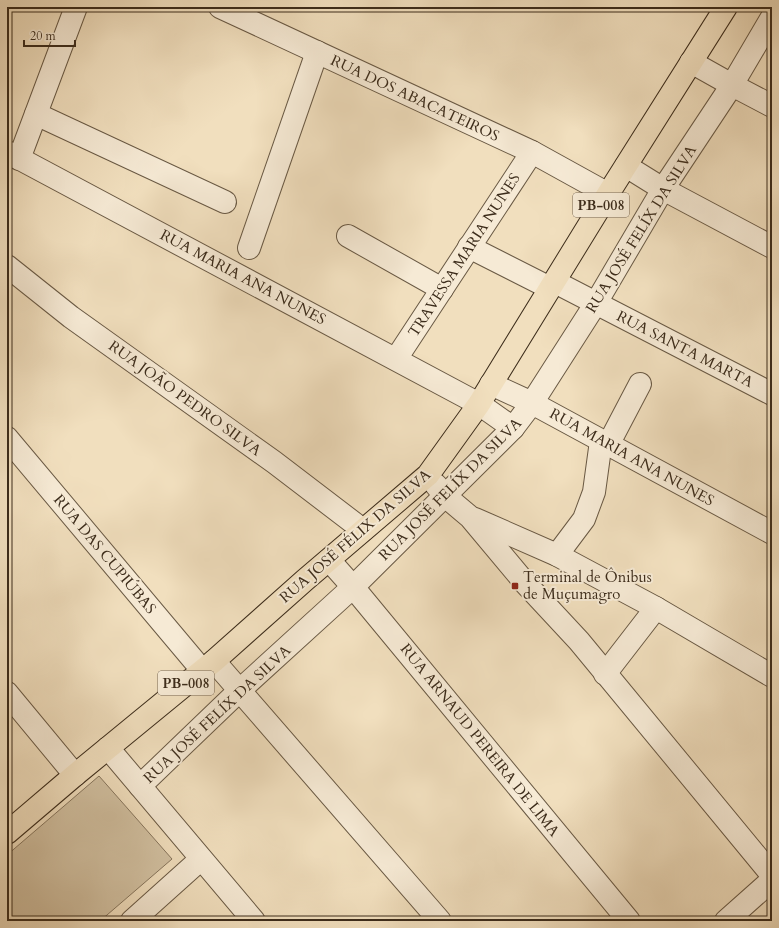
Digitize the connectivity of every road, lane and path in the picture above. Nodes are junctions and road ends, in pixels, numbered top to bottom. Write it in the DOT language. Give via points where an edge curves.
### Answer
graph roads {
  1 [pos="76,7"];
  2 [pos="726,7"];
  3 [pos="233,10"];
  4 [pos="772,17"];
  5 [pos="317,52"];
  6 [pos="691,62"];
  7 [pos="732,85"];
  8 [pos="772,106"];
  9 [pos="36,114"];
  10 [pos="532,152"];
  11 [pos="13,155"];
  12 [pos="626,166"];
  13 [pos="663,189"];
  14 [pos="608,194"];
  15 [pos="224,202"];
  16 [pos="348,236"];
  17 [pos="772,247"];
  18 [pos="249,248"];
  19 [pos="469,248"];
  20 [pos="7,266"];
  21 [pos="552,285"];
  22 [pos="442,289"];
  23 [pos="596,303"];
  24 [pos="396,359"];
  25 [pos="491,384"];
  26 [pos="640,384"];
  27 [pos="772,394"];
  28 [pos="532,403"];
  29 [pos="479,404"];
  30 [pos="513,428"];
  31 [pos="7,438"];
  32 [pos="605,443"];
  33 [pos="428,475"];
  34 [pos="445,496"];
  35 [pos="470,516"];
  36 [pos="363,530"];
  37 [pos="772,533"];
  38 [pos="557,555"];
  39 [pos="329,560"];
  40 [pos="353,587"];
  41 [pos="656,608"];
  42 [pos="208,665"];
  43 [pos="605,674"];
  44 [pos="772,676"];
  45 [pos="240,690"];
  46 [pos="7,693"];
  47 [pos="108,748"];
  48 [pos="75,775"];
  49 [pos="140,786"];
  50 [pos="7,833"];
  51 [pos="201,859"];
  52 [pos="772,875"];
  53 [pos="772,880"];
  54 [pos="132,921"];
  55 [pos="254,921"];
  56 [pos="440,921"];
  57 [pos="629,921"];
  58 [pos="726,921"];
  1 -- 9 [label="street"];
  2 -- 6 [label="main road, RUA JOSÉ FÉLIX DA SILVA / PB-008"];
  3 -- 5 [label="street, RUA DOS ABACATEIROS"];
  4 -- 7 [label="street, RUA JOSÉ FELÍX DA SILVA"];
  5 -- 10 [label="street, RUA DOS ABACATEIROS"];
  5 -- 18 [label="street"];
  6 -- 7 [label="street"];
  6 -- 12 [label="main road, RUA JOSÉ FÉLIX DA SILVA / PB-008"];
  7 -- 8 [label="street"];
  7 -- 13 [label="street, RUA JOSÉ FELÍX DA SILVA"];
  9 -- 11 [label="street"];
  9 -- 15 [label="street"];
  10 -- 14 [label="street, RUA DOS ABACATEIROS"];
  10 -- 19 [label="street, TRAVESSA MARIA NUNES"];
  11 -- 24 [label="street, RUA MARIA ANA NUNES"];
  12 -- 13 [label="street"];
  12 -- 14 [label="main road, RUA JOSÉ FÉLIX DA SILVA / PB-008"];
  13 -- 17 [label="street"];
  13 -- 23 [label="street, RUA JOSÉ FELÍX DA SILVA"];
  14 -- 21 [label="main road, RUA JOSÉ FÉLIX DA SILVA / PB-008"];
  16 -- 22 [label="street"];
  19 -- 21 [label="street, RUA SANTA MARTA"];
  19 -- 22 [label="street, TRAVESSA MARIA NUNES"];
  20 -- 36 [label="street, RUA JOÃO PEDRO SILVA" via="71,317 274,462"];
  21 -- 23 [label="street, RUA SANTA MARTA"];
  21 -- 25 [label="main road, RUA JOSÉ FÉLIX DA SILVA / PB-008"];
  22 -- 24 [label="street, TRAVESSA MARIA NUNES"];
  23 -- 27 [label="street, RUA SANTA MARTA"];
  23 -- 28 [label="street, RUA JOSÉ FELÍX DA SILVA"];
  24 -- 29 [label="street, RUA MARIA ANA NUNES"];
  25 -- 28 [label="street, RUA MARIA ANA NUNES"];
  25 -- 29 [label="main road, RUA JOSÉ FÉLIX DA SILVA / PB-008"];
  26 -- 32 [label="street"];
  28 -- 30 [label="street, RUA JOSÉ FELÍX DA SILVA"];
  28 -- 32 [label="street, RUA MARIA ANA NUNES"];
  29 -- 30 [label="street, RUA MARIA ANA NUNES"];
  29 -- 33 [label="main road, RUA JOSÉ FÉLIX DA SILVA / PB-008"];
  30 -- 34 [label="street, RUA JOSÉ FELÍX DA SILVA"];
  31 -- 42 [label="street, RUA DAS CUPIÚBAS"];
  32 -- 37 [label="street, RUA MARIA ANA NUNES"];
  32 -- 38 [label="street" via="594,492 584,519"];
  33 -- 34 [label="street"];
  33 -- 36 [label="main road, RUA JOSÉ FÉLIX DA SILVA / PB-008"];
  34 -- 35 [label="street"];
  34 -- 40 [label="street, RUA JOSÉ FELÍX DA SILVA"];
  35 -- 38 [label="street"];
  35 -- 43 [label="street"];
  36 -- 39 [label="main road, RUA JOSÉ FÉLIX DA SILVA / PB-008"];
  38 -- 41 [label="street"];
  39 -- 40 [label="street, RUA ARNAUD PEREIRA DE LIMA"];
  39 -- 42 [label="main road, RUA JOSÉ FÉLIX DA SILVA / PB-008"];
  40 -- 45 [label="street, RUA JOSÉ FELÍX DA SILVA"];
  40 -- 57 [label="street, RUA ARNAUD PEREIRA DE LIMA"];
  41 -- 43 [label="street"];
  41 -- 44 [label="street"];
  42 -- 45 [label="street, RUA DAS CUPIÚBAS"];
  42 -- 47 [label="main road, RUA JOSÉ FÉLIX DA SILVA / PB-008"];
  43 -- 52 [label="street"];
  45 -- 49 [label="street, RUA JOSÉ FELÍX DA SILVA"];
  45 -- 56 [label="street, RUA DAS CUPIÚBAS"];
  46 -- 48 [label="street"];
  47 -- 48 [label="main road, RUA JOSÉ FÉLIX DA SILVA / PB-008"];
  47 -- 49 [label="street"];
  48 -- 50 [label="main road, RUA JOSÉ FÉLIX DA SILVA / PB-008"];
  49 -- 51 [label="street"];
  51 -- 54 [label="street"];
  51 -- 55 [label="street"];
  53 -- 58 [label="street"];
}
